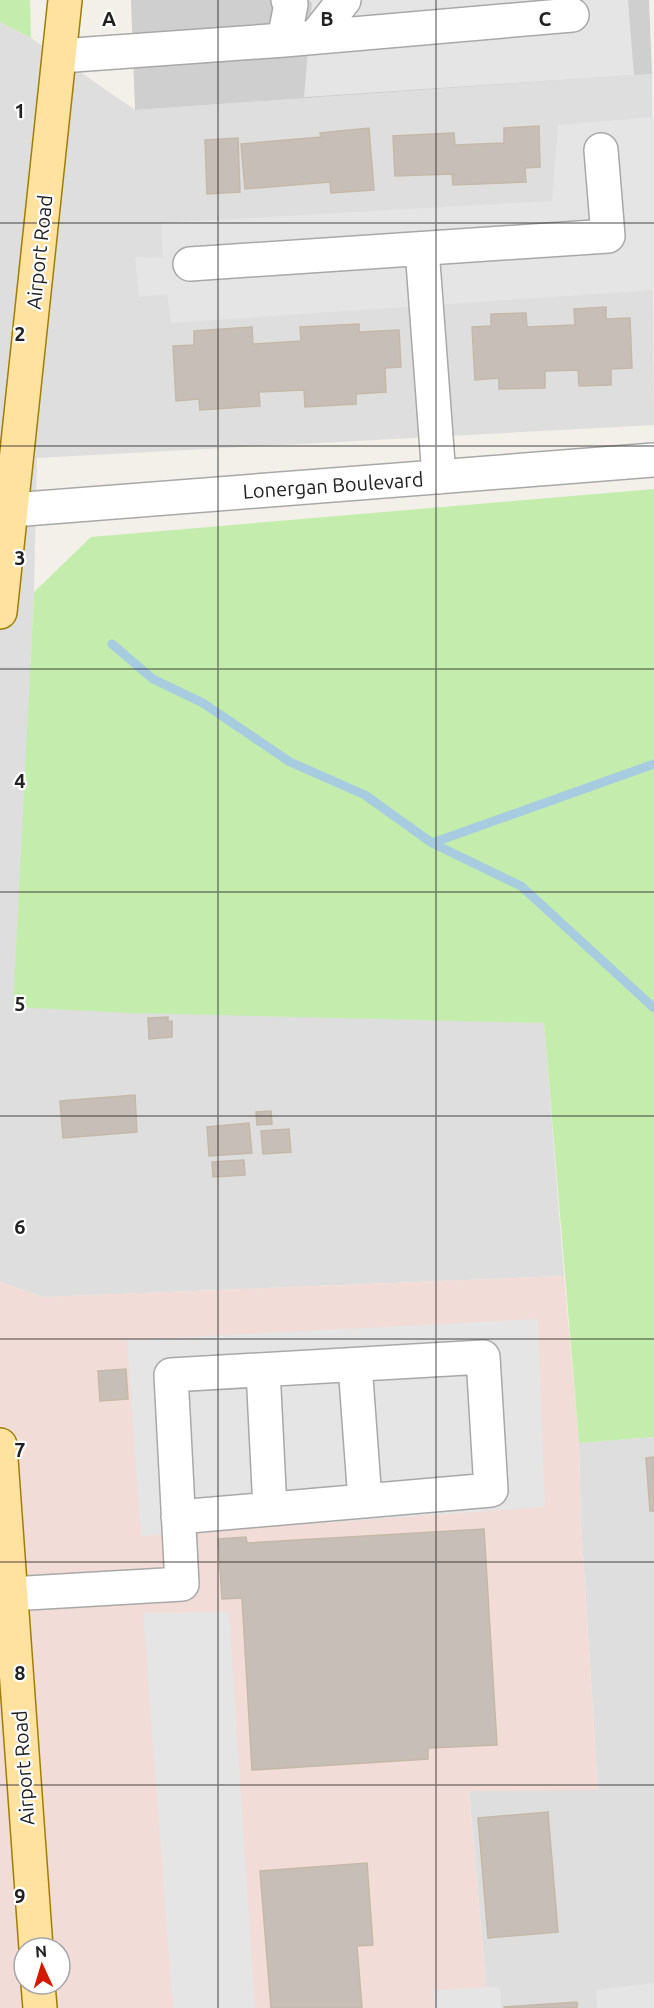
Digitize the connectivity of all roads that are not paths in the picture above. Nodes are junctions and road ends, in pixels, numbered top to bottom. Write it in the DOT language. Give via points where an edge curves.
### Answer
graph roads {
  1 [pos="65,0"];
  2 [pos="288,0"];
  3 [pos="344,0"];
  4 [pos="572,15"];
  5 [pos="300,38"];
  6 [pos="60,56"];
  7 [pos="601,150"];
  8 [pos="422,249"];
  9 [pos="190,264"];
  10 [pos="654,460"];
  11 [pos="439,477"];
  12 [pos="12,510"];
  13 [pos="0,612"];
  14 [pos="355,1365"];
  15 [pos="263,1370"];
  16 [pos="0,1445"];
  17 [pos="365,1501"];
  18 [pos="270,1509"];
  19 [pos="178,1516"];
  20 [pos="10,1594"];
  21 [pos="7,1655"];
  22 [pos="35,1936"];
  1 -- 6 [label="main road, Airport Road"];
  2 -- 5 [label="street"];
  3 -- 5 [label="street"];
  4 -- 5 [label="street"];
  5 -- 6 [label="street"];
  6 -- 12 [label="main road, Airport Road"];
  7 -- 8 [label="street" via="608,236"];
  8 -- 9 [label="street"];
  8 -- 11 [label="street"];
  10 -- 11 [label="street, Lonergan Boulevard"];
  11 -- 12 [label="street, Lonergan Boulevard"];
  12 -- 13 [label="main road, Airport Road"];
  14 -- 15 [label="street"];
  14 -- 17 [label="street"];
  14 -- 17 [label="street" via="483,1357 491,1490"];
  15 -- 18 [label="street"];
  15 -- 19 [label="street" via="171,1375"];
  16 -- 20 [label="main road, Airport Road"];
  17 -- 18 [label="street"];
  18 -- 19 [label="street"];
  19 -- 20 [label="street" via="182,1584"];
  20 -- 21 [label="main road, Airport Road"];
  21 -- 22 [label="main road, Airport Road"];
}
